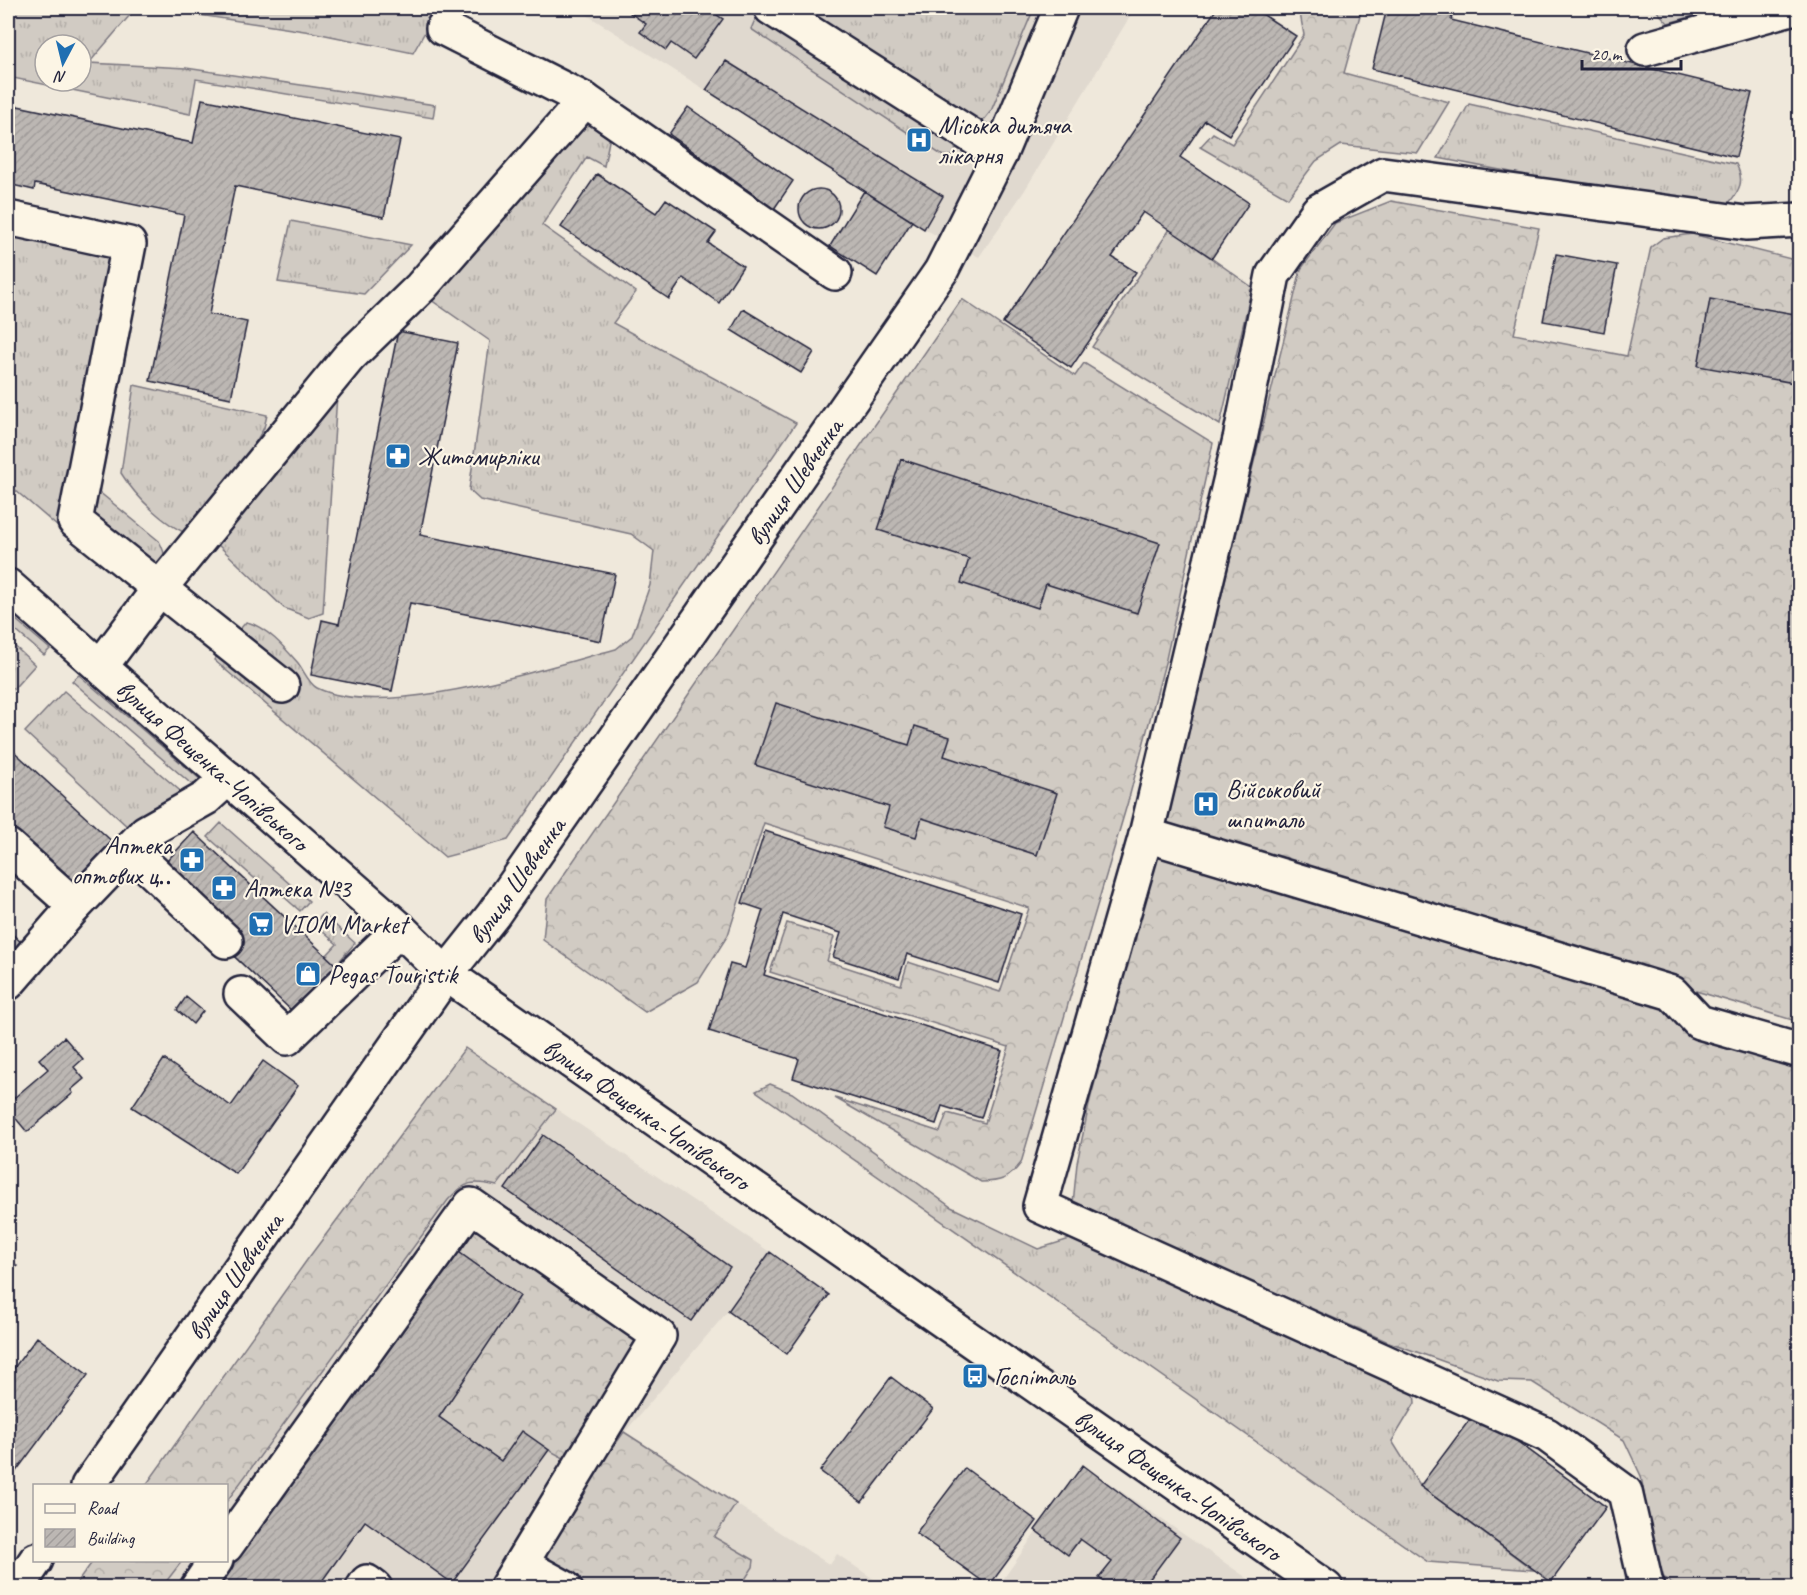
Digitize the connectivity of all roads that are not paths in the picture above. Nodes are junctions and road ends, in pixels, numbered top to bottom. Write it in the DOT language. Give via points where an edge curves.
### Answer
graph roads {
  1 [pos="771,8"];
  2 [pos="1061,8"];
  3 [pos="1791,8"];
  4 [pos="443,28"];
  5 [pos="1645,49"];
  6 [pos="585,100"];
  7 [pos="1000,154"];
  8 [pos="8,218"];
  9 [pos="1800,220"];
  10 [pos="835,273"];
  11 [pos="8,586"];
  12 [pos="159,589"];
  13 [pos="101,666"];
  14 [pos="282,686"];
  15 [pos="228,778"];
  16 [pos="1146,835"];
  17 [pos="8,846"];
  18 [pos="129,849"];
  19 [pos="75,906"];
  20 [pos="400,929"];
  21 [pos="226,941"];
  22 [pos="446,974"];
  23 [pos="8,983"];
  24 [pos="1672,993"];
  25 [pos="241,994"];
  26 [pos="1800,1033"];
  27 [pos="1800,1051"];
  28 [pos="89,1484"];
  29 [pos="228,1543"];
  30 [pos="35,1562"];
  31 [pos="215,1562"];
  32 [pos="514,1576"];
  33 [pos="17,1587"];
  34 [pos="197,1587"];
  35 [pos="363,1587"];
  36 [pos="375,1587"];
  37 [pos="565,1587"];
  38 [pos="1326,1587"];
  39 [pos="1647,1587"];
  1 -- 7 [label="street"];
  2 -- 7 [label="street, вулиця Шевченка"];
  3 -- 5 [label="street"];
  4 -- 6 [label="street"];
  6 -- 10 [label="street"];
  6 -- 12 [label="street" via="421,287 349,357"];
  7 -- 22 [label="street, вулиця Шевченка" via="941,271 500,906"];
  8 -- 12 [label="street" via="129,244 75,521"];
  9 -- 16 [label="street" via="1746,223 1383,174 1318,211 1273,275 1239,439"];
  11 -- 13 [label="street, вулиця Фещенка-Чопівського"];
  12 -- 13 [label="street"];
  12 -- 14 [label="street"];
  13 -- 15 [label="street, вулиця Фещенка-Чопівського"];
  15 -- 18 [label="street" via="206,798 146,832"];
  15 -- 20 [label="street, вулиця Фещенка-Чопівського"];
  16 -- 24 [label="street"];
  16 -- 39 [label="street" via="1040,1206 1547,1435 1625,1492"];
  17 -- 19 [label="street"];
  18 -- 19 [label="street"];
  18 -- 21 [label="street"];
  19 -- 23 [label="street"];
  20 -- 22 [label="street, вулиця Фещенка-Чопівського"];
  20 -- 25 [label="street" via="287,1038"];
  22 -- 28 [label="street, вулиця Шевченка"];
  22 -- 38 [label="street, вулиця Фещенка-Чопівського"];
  24 -- 26 [label="street"];
  24 -- 27 [label="street" via="1699,1022"];
  29 -- 32 [label="street" via="471,1205 659,1336"];
  30 -- 33 [label="street"];
  31 -- 34 [label="street"];
  32 -- 37 [label="street"];
  35 -- 36 [label="street" via="367,1582"];
}
